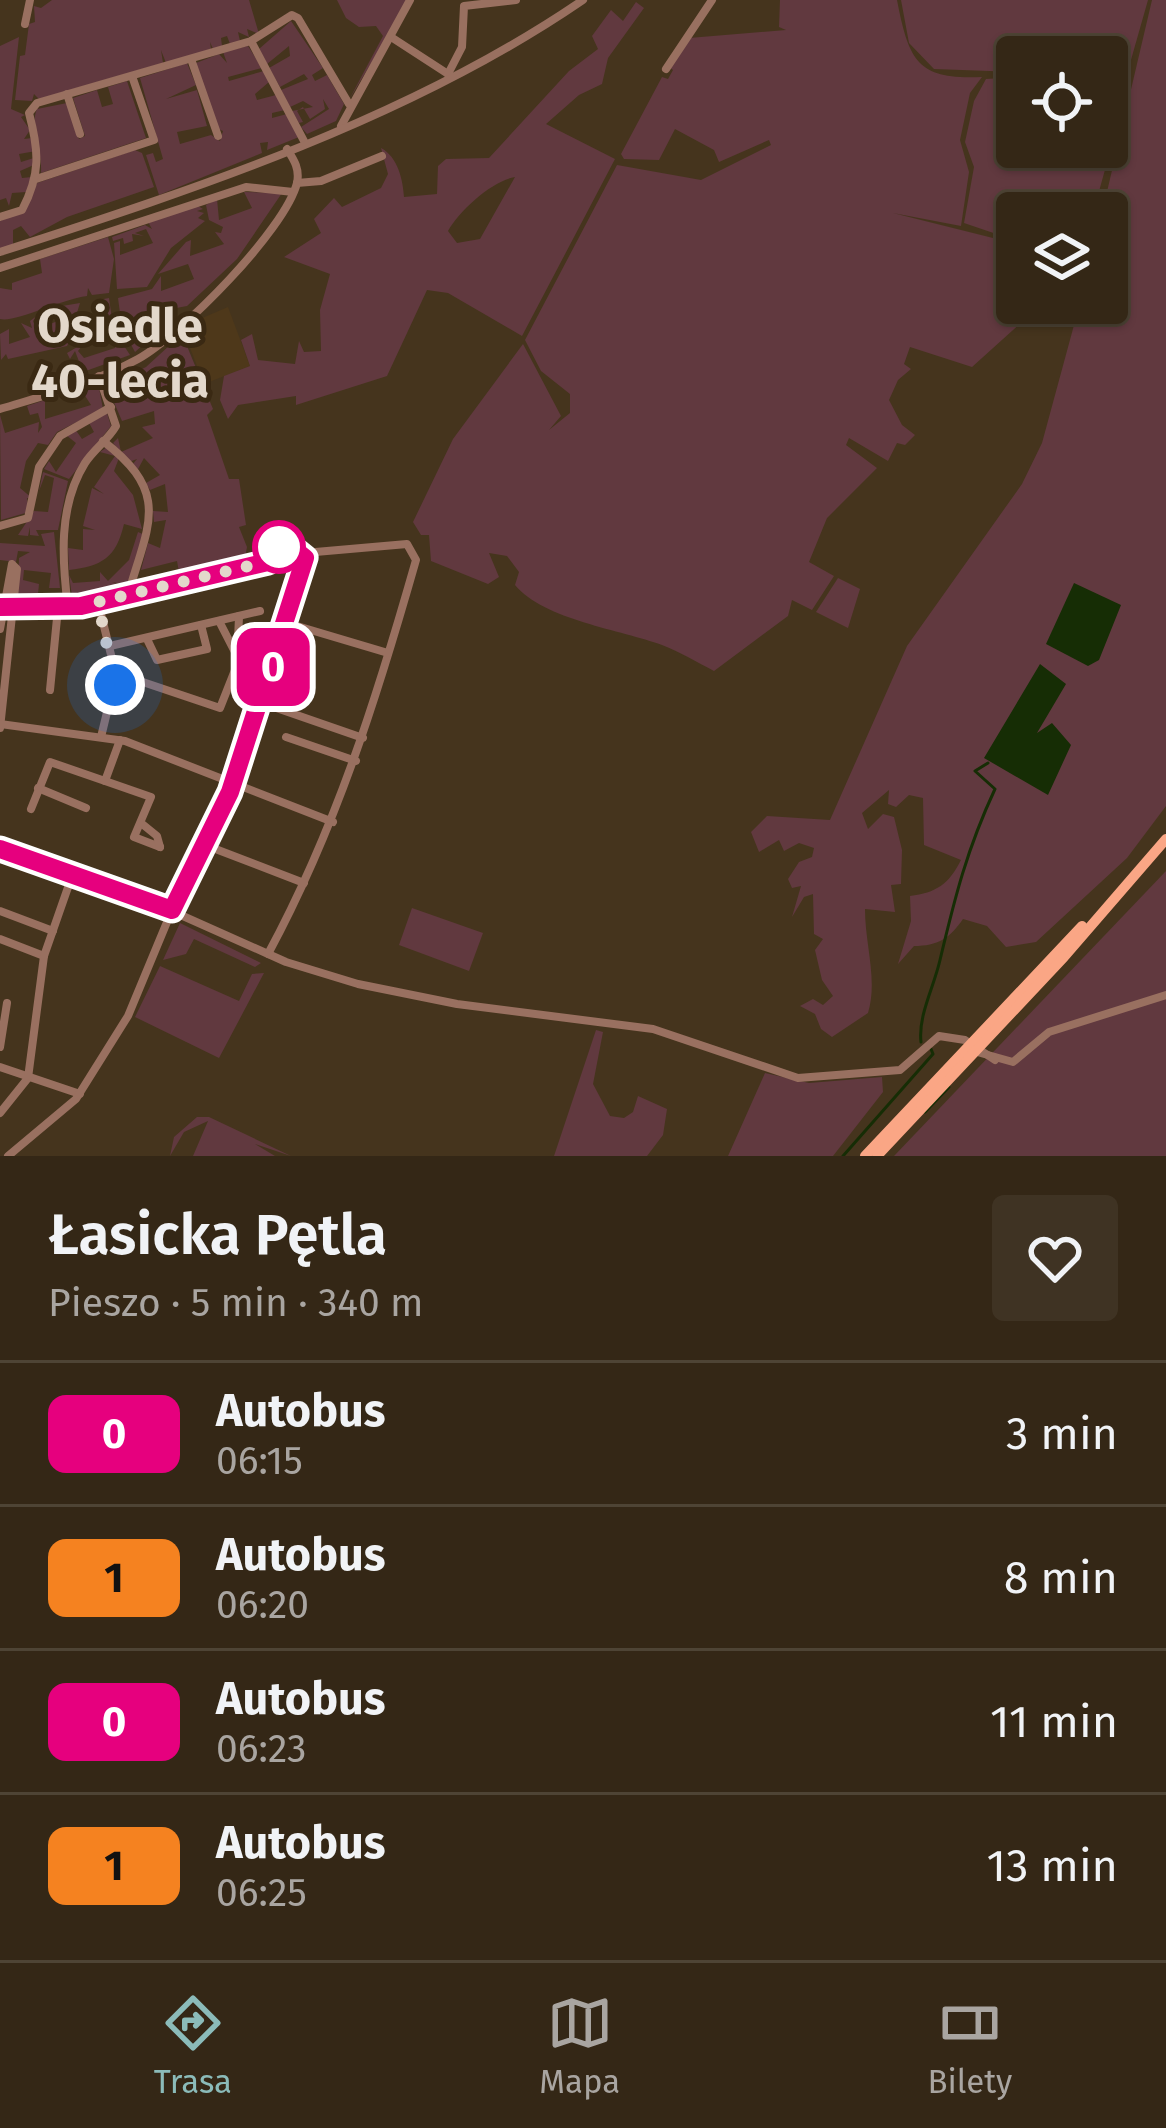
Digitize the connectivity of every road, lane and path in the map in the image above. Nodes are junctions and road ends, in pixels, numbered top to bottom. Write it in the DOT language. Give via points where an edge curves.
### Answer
graph roads {
  1 [pos="30,0"];
  2 [pos="410,0"];
  3 [pos="516,0"];
  4 [pos="583,0"];
  5 [pos="712,0"];
  6 [pos="492,1"];
  7 [pos="25,24"];
  8 [pos="391,37"];
  9 [pos="251,41"];
  10 [pos="191,59"];
  11 [pos="666,69"];
  12 [pos="132,76"];
  13 [pos="450,76"];
  14 [pos="67,94"];
  15 [pos="350,104"];
  16 [pos="341,126"];
  17 [pos="80,134"];
  18 [pos="218,136"];
  19 [pos="304,141"];
  20 [pos="287,149"];
  21 [pos="382,156"];
  22 [pos="36,179"];
  23 [pos="295,188"];
  24 [pos="0,218"];
  25 [pos="0,251"];
  26 [pos="0,268"];
  27 [pos="99,376"];
  28 [pos="1,405"];
  29 [pos="112,407"];
  30 [pos="104,441"];
  31 [pos="0,526"];
  32 [pos="300,554"];
  33 [pos="128,595"];
  34 [pos="98,602"];
  35 [pos="5,608"];
  36 [pos="63,608"];
  37 [pos="260,611"];
  38 [pos="238,616"];
  39 [pos="220,621"];
  40 [pos="286,623"];
  41 [pos="201,625"];
  42 [pos="0,628"];
  43 [pos="147,639"];
  44 [pos="110,646"];
  45 [pos="388,653"];
  46 [pos="237,656"];
  47 [pos="116,673"];
  48 [pos="50,690"];
  49 [pos="262,704"];
  50 [pos="1,713"];
  51 [pos="0,726"];
  52 [pos="101,736"];
  53 [pos="286,737"];
  54 [pos="363,738"];
  55 [pos="120,740"];
  56 [pos="356,761"];
  57 [pos="105,781"];
  58 [pos="234,782"];
  59 [pos="38,788"];
  60 [pos="86,808"];
  61 [pos="31,809"];
  62 [pos="334,822"];
  63 [pos="141,823"];
  64 [pos="1166,839"];
  65 [pos="205,845"];
  66 [pos="0,849"];
  67 [pos="73,873"];
  68 [pos="304,884"];
  69 [pos="172,910"];
  70 [pos="0,911"];
  71 [pos="53,931"];
  72 [pos="0,939"];
  73 [pos="268,954"];
  74 [pos="44,956"];
  75 [pos="1166,994"];
  76 [pos="7,1003"];
  77 [pos="0,1047"];
  78 [pos="972,1047"];
  79 [pos="0,1066"];
  80 [pos="29,1075"];
  81 [pos="80,1094"];
  82 [pos="0,1112"];
  83 [pos="8,1156"];
  84 [pos="865,1156"];
  85 [pos="877,1156"];
  1 -- 7 [label="street"];
  2 -- 8 [label="street"];
  3 -- 6 [label="street"];
  4 -- 13 [label="street"];
  5 -- 11 [label="street"];
  6 -- 13 [label="street" via="464,6 462,47"];
  8 -- 13 [label="street"];
  8 -- 15 [label="street"];
  9 -- 10 [label="street"];
  9 -- 15 [label="street" via="297,16"];
  9 -- 19 [label="street"];
  10 -- 12 [label="street"];
  10 -- 18 [label="street"];
  12 -- 14 [label="street"];
  12 -- 22 [label="street" via="154,140"];
  13 -- 16 [label="street"];
  14 -- 17 [label="street"];
  14 -- 22 [label="street" via="30,110"];
  15 -- 16 [label="street"];
  16 -- 19 [label="street"];
  19 -- 20 [label="street"];
  20 -- 23 [label="street" via="297,166"];
  20 -- 25 [label="street"];
  21 -- 23 [label="street"];
  22 -- 24 [label="street" via="22,210"];
  23 -- 26 [label="street" via="246,187"];
  23 -- 27 [label="street" via="242,266 148,353"];
  27 -- 28 [label="street"];
  27 -- 29 [label="street"];
  29 -- 30 [label="street" via="116,426"];
  29 -- 31 [label="street" via="64,432 39,467 28,518"];
  30 -- 33 [label="street" via="141,479 151,504"];
  30 -- 36 [label="street" via="84,464 67,510"];
  32 -- 33 [label="street"];
  32 -- 40 [label="street"];
  32 -- 45 [label="street" via="411,546 416,560"];
  33 -- 34 [label="street"];
  34 -- 36 [label="street"];
  34 -- 44 [label="street"];
  35 -- 36 [label="street"];
  35 -- 42 [label="street"];
  35 -- 50 [label="street"];
  36 -- 48 [label="street"];
  37 -- 38 [label="street"];
  38 -- 39 [label="street"];
  38 -- 46 [label="street"];
  39 -- 41 [label="street"];
  39 -- 46 [label="street"];
  40 -- 45 [label="street"];
  40 -- 49 [label="street"];
  41 -- 43 [label="street"];
  41 -- 43 [label="street" via="207,650 158,660"];
  43 -- 44 [label="street"];
  44 -- 47 [label="street"];
  45 -- 54 [label="street"];
  46 -- 47 [label="street" via="220,708"];
  47 -- 52 [label="street"];
  49 -- 54 [label="street"];
  49 -- 58 [label="street"];
  50 -- 51 [label="street"];
  51 -- 52 [label="street"];
  52 -- 55 [label="street"];
  53 -- 56 [label="street"];
  54 -- 56 [label="street"];
  55 -- 57 [label="street"];
  55 -- 58 [label="street"];
  56 -- 62 [label="street"];
  57 -- 59 [label="street" via="54,761"];
  57 -- 63 [label="street" via="151,797"];
  58 -- 62 [label="street"];
  58 -- 65 [label="street"];
  59 -- 60 [label="street"];
  59 -- 61 [label="street"];
  62 -- 68 [label="street"];
  64 -- 78 [label="main road"];
  65 -- 68 [label="street"];
  65 -- 69 [label="street"];
  66 -- 67 [label="street"];
  67 -- 69 [label="street"];
  67 -- 71 [label="street"];
  68 -- 73 [label="street"];
  69 -- 73 [label="street"];
  69 -- 81 [label="street" via="128,1016"];
  70 -- 71 [label="street"];
  71 -- 74 [label="street"];
  72 -- 74 [label="street"];
  73 -- 78 [label="street" via="392,993 653,1029 809,1080 900,1070 926,1042 949,1036"];
  74 -- 80 [label="street"];
  75 -- 78 [label="street" via="1049,1032 1012,1062"];
  76 -- 77 [label="street"];
  78 -- 84 [label="main road"];
  78 -- 85 [label="main road"];
  79 -- 80 [label="street"];
  80 -- 81 [label="street"];
  80 -- 82 [label="street"];
  81 -- 83 [label="street"];
}
